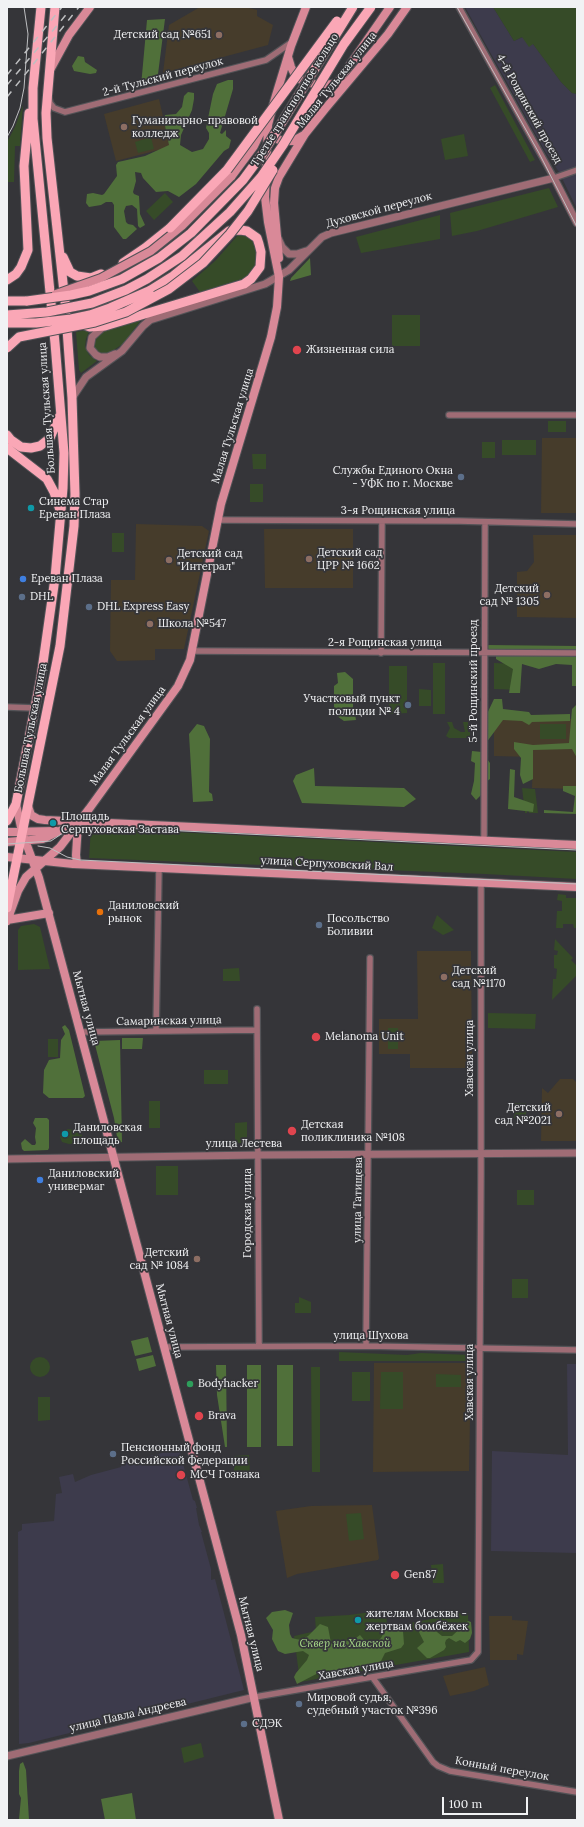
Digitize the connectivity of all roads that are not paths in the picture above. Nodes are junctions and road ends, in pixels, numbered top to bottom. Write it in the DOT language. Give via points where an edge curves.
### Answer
graph roads {
  1 [pos="41,7"];
  2 [pos="90,7"];
  3 [pos="306,7"];
  4 [pos="348,7"];
  5 [pos="352,7"];
  6 [pos="371,7"];
  7 [pos="390,7"];
  8 [pos="407,7"];
  9 [pos="459,7"];
  10 [pos="55,9"];
  11 [pos="292,42"];
  12 [pos="288,55"];
  13 [pos="49,72"];
  14 [pos="33,88"];
  15 [pos="48,89"];
  16 [pos="313,96"];
  17 [pos="274,102"];
  18 [pos="268,125"];
  19 [pos="306,134"];
  20 [pos="577,170"];
  21 [pos="554,178"];
  22 [pos="577,224"];
  23 [pos="278,237"];
  24 [pos="60,247"];
  25 [pos="310,249"];
  26 [pos="279,277"];
  27 [pos="7,280"];
  28 [pos="7,301"];
  29 [pos="27,301"];
  30 [pos="65,301"];
  31 [pos="7,315"];
  32 [pos="7,323"];
  33 [pos="105,326"];
  34 [pos="7,348"];
  35 [pos="122,351"];
  36 [pos="72,398"];
  37 [pos="60,413"];
  38 [pos="449,415"];
  39 [pos="577,415"];
  40 [pos="7,435"];
  41 [pos="7,448"];
  42 [pos="62,515"];
  43 [pos="218,520"];
  44 [pos="382,521"];
  45 [pos="485,522"];
  46 [pos="577,524"];
  47 [pos="193,651"];
  48 [pos="381,653"];
  49 [pos="484,653"];
  50 [pos="577,653"];
  51 [pos="7,706"];
  52 [pos="35,708"];
  53 [pos="16,804"];
  54 [pos="28,806"];
  55 [pos="7,820"];
  56 [pos="78,821"];
  57 [pos="7,832"];
  58 [pos="22,838"];
  59 [pos="484,841"];
  60 [pos="7,842"];
  61 [pos="577,845"];
  62 [pos="7,857"];
  63 [pos="17,858"];
  64 [pos="32,860"];
  65 [pos="45,861"];
  66 [pos="77,864"];
  67 [pos="36,868"];
  68 [pos="159,868"];
  69 [pos="481,882"];
  70 [pos="577,887"];
  71 [pos="7,908"];
  72 [pos="49,913"];
  73 [pos="7,920"];
  74 [pos="370,958"];
  75 [pos="257,1009"];
  76 [pos="257,1030"];
  77 [pos="156,1031"];
  78 [pos="81,1032"];
  79 [pos="577,1152"];
  80 [pos="480,1153"];
  81 [pos="369,1154"];
  82 [pos="258,1155"];
  83 [pos="114,1157"];
  84 [pos="7,1159"];
  85 [pos="259,1346"];
  86 [pos="366,1346"];
  87 [pos="164,1347"];
  88 [pos="480,1347"];
  89 [pos="577,1350"];
  90 [pos="373,1678"];
  91 [pos="255,1697"];
  92 [pos="7,1756"];
  93 [pos="577,1792"];
  94 [pos="279,1820"];
  1 -- 14 [label="main road, Большая Тульская улица"];
  2 -- 13 [label="main road" via="69,35"];
  3 -- 11 [label="main road, Малая Тульская улица"];
  4 -- 24 [label="main road, bridge" via="227,170 170,228 121,264 91,278 82,278 70,272"];
  5 -- 29 [label="main road, Третье транспортное кольцо, bridge" via="263,152 243,180 191,233 159,258 122,279 71,296"];
  6 -- 16 [label="main road, Третье транспортное кольцо, bridge" via="344,44"];
  7 -- 12 [label="main road" via="338,82 317,85 301,80 290,67"];
  8 -- 19 [label="main road, Малая Тульская улица"];
  9 -- 21 [label="street, 4-й Рощинский проезд"];
  10 -- 13 [label="main road, Большая Тульская улица"];
  11 -- 12 [label="main road, Малая Тульская улица"];
  11 -- 15 [label="street, 2-й Тульский переулок" via="266,60 65,112 54,108 50,103"];
  12 -- 17 [label="main road, Малая Тульская улица"];
  13 -- 15 [label="main road, Большая Тульская улица"];
  14 -- 27 [label="main road" via="24,166 29,243 24,263 16,274"];
  14 -- 37 [label="main road, Большая Тульская улица" via="34,142"];
  15 -- 24 [label="main road, Большая Тульская улица" via="47,138"];
  16 -- 31 [label="main road, Третье транспортное кольцо, bridge" via="262,177 198,242 165,268 126,290 92,303 48,312"];
  16 -- 34 [label="main road, bridge" via="292,140 248,212 218,248 188,275 169,289 126,312 95,322 19,337"];
  17 -- 18 [label="main road, Малая Тульская улица"];
  17 -- 29 [label="main road, bridge" via="254,146 231,177 182,226 150,251 125,266 86,284"];
  18 -- 19 [label="main road" via="270,133 280,140 293,141"];
  18 -- 26 [label="main road, Малая Тульская улица" via="265,197"];
  19 -- 23 [label="main road, Малая Тульская улица" via="279,177 275,188"];
  20 -- 21 [label="street, Духовской переулок"];
  21 -- 22 [label="street, 4-й Рощинский проезд"];
  21 -- 25 [label="street, Духовской переулок" via="331,233 322,237"];
  23 -- 25 [label="street" via="282,247 289,254"];
  23 -- 26 [label="main road, Малая Тульская улица"];
  24 -- 30 [label="main road, Большая Тульская улица"];
  25 -- 26 [label="street, Духовской переулок" via="290,270"];
  26 -- 35 [label="street, Духовской переулок" via="251,289 150,320"];
  26 -- 43 [label="main road, Малая Тульская улица" via="274,327"];
  28 -- 29 [label="main road, Третье транспортное кольцо"];
  30 -- 33 [label="main road" via="75,319 82,324 90,327"];
  30 -- 36 [label="main road, Большая Тульская улица"];
  32 -- 33 [label="main road, bridge" via="36,323 90,315 150,291 229,231 247,231 256,238 261,252 260,267 244,284"];
  33 -- 35 [label="street" via="98,329 92,337 92,352 104,358"];
  35 -- 36 [label="street, Духовской переулок" via="86,378"];
  36 -- 54 [label="main road, Большая Тульская улица" via="75,494 71,557 60,646"];
  37 -- 40 [label="main road" via="50,438 44,444 31,448 21,447"];
  37 -- 42 [label="main road, Большая Тульская улица" via="64,453"];
  38 -- 39 [label="street"];
  41 -- 42 [label="main road" via="47,479"];
  42 -- 52 [label="main road, Большая Тульская улица" via="49,628"];
  43 -- 44 [label="street, 3-я Рощинская улица"];
  43 -- 47 [label="main road, Малая Тульская улица"];
  44 -- 45 [label="street, 3-я Рощинская улица"];
  44 -- 48 [label="street"];
  45 -- 46 [label="street, 3-я Рощинская улица"];
  45 -- 49 [label="street, 5-й Рощинский проезд"];
  47 -- 48 [label="street, 2-я Рощинская улица"];
  47 -- 56 [label="main road, Малая Тульская улица" via="178,686"];
  48 -- 49 [label="street, 2-я Рощинская улица"];
  49 -- 50 [label="street, 2-я Рощинская улица"];
  49 -- 59 [label="street, 5-й Рощинский проезд"];
  51 -- 52 [label="street"];
  52 -- 53 [label="main road, Большая Тульская улица"];
  53 -- 55 [label="main road, Большая Тульская улица"];
  53 -- 58 [label="main road"];
  54 -- 56 [label="main road" via="31,815 38,819"];
  54 -- 58 [label="main road"];
  56 -- 58 [label="main road" via="63,830"];
  56 -- 59 [label="main road"];
  56 -- 65 [label="main road" via="60,847"];
  56 -- 66 [label="main road"];
  57 -- 58 [label="main road"];
  58 -- 60 [label="main road"];
  58 -- 63 [label="main road"];
  58 -- 64 [label="main road, Мытная улица"];
  59 -- 61 [label="main road"];
  62 -- 63 [label="main road"];
  63 -- 64 [label="main road"];
  63 -- 71 [label="main road"];
  64 -- 65 [label="main road"];
  64 -- 67 [label="main road, Мытная улица"];
  65 -- 66 [label="main road"];
  65 -- 67 [label="main road"];
  66 -- 68 [label="main road, улица Серпуховский Вал"];
  67 -- 72 [label="main road, Мытная улица"];
  67 -- 73 [label="main road" via="22,883"];
  68 -- 69 [label="main road, улица Серпуховский Вал"];
  68 -- 77 [label="street"];
  69 -- 70 [label="main road, улица Серпуховский Вал"];
  69 -- 80 [label="street, Хавская улица"];
  72 -- 73 [label="main road"];
  72 -- 78 [label="main road, Мытная улица"];
  74 -- 81 [label="street, улица Татищева"];
  75 -- 76 [label="street, Городская улица"];
  76 -- 77 [label="street, Самаринская улица"];
  76 -- 82 [label="street, Городская улица"];
  77 -- 78 [label="street, Самаринская улица"];
  78 -- 83 [label="main road, Мытная улица"];
  79 -- 80 [label="street, улица Лестева"];
  80 -- 81 [label="street, улица Лестева"];
  80 -- 88 [label="street, Хавская улица"];
  81 -- 82 [label="street, улица Лестева"];
  81 -- 86 [label="street, улица Татищева"];
  82 -- 83 [label="street, улица Лестева"];
  82 -- 85 [label="street, Городская улица"];
  83 -- 84 [label="street, улица Лестева"];
  83 -- 87 [label="main road, Мытная улица"];
  85 -- 86 [label="street, улица Шухова"];
  85 -- 87 [label="street, улица Шухова"];
  86 -- 88 [label="street, улица Шухова"];
  87 -- 91 [label="main road, Мытная улица" via="241,1635"];
  88 -- 89 [label="street, улица Шухова"];
  88 -- 90 [label="street, Хавская улица" via="478,1652 471,1660"];
  90 -- 91 [label="street, Хавская улица"];
  90 -- 93 [label="street, Конный переулок" via="438,1766 450,1771"];
  91 -- 92 [label="street, улица Павла Андреева"];
  91 -- 94 [label="main road, Мытная улица"];
}
